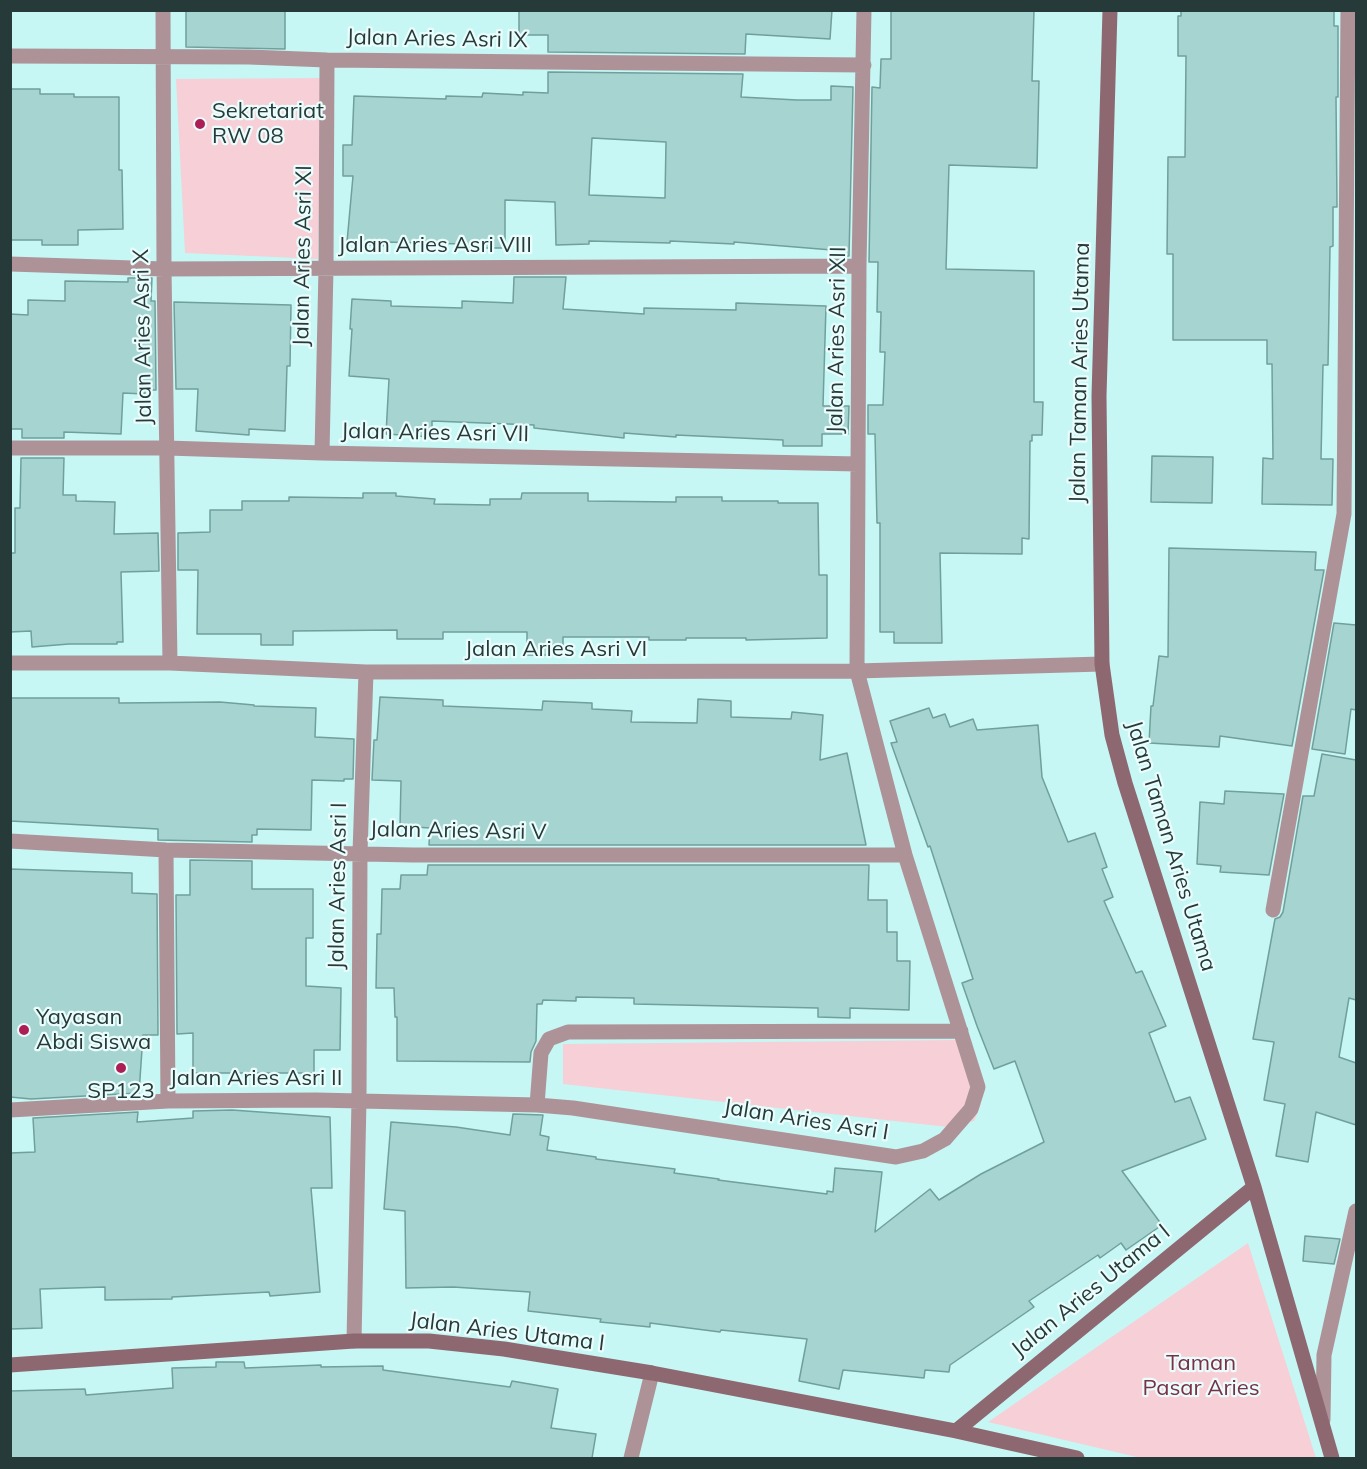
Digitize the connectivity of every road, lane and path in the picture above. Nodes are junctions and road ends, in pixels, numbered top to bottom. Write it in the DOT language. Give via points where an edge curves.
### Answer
graph roads {
  1 [pos="163,10"];
  2 [pos="864,10"];
  3 [pos="1110,10"];
  4 [pos="1348,10"];
  5 [pos="10,56"];
  6 [pos="163,56"];
  7 [pos="327,60"];
  8 [pos="864,65"];
  9 [pos="10,264"];
  10 [pos="859,266"];
  11 [pos="326,268"];
  12 [pos="164,269"];
  13 [pos="10,448"];
  14 [pos="167,448"];
  15 [pos="322,453"];
  16 [pos="858,464"];
  17 [pos="1350,514"];
  18 [pos="10,663"];
  19 [pos="170,663"];
  20 [pos="1102,664"];
  21 [pos="857,671"];
  22 [pos="366,672"];
  23 [pos="10,841"];
  24 [pos="166,850"];
  25 [pos="360,852"];
  26 [pos="905,855"];
  27 [pos="1273,910"];
  28 [pos="961,1032"];
  29 [pos="359,1100"];
  30 [pos="168,1101"];
  31 [pos="537,1105"];
  32 [pos="10,1110"];
  33 [pos="1254,1187"];
  34 [pos="1356,1211"];
  35 [pos="354,1341"];
  36 [pos="10,1365"];
  37 [pos="651,1373"];
  38 [pos="1323,1426"];
  39 [pos="957,1431"];
  40 [pos="631,1458"];
  41 [pos="1077,1458"];
  42 [pos="1332,1458"];
  1 -- 6 [label="street, Jalan Aries Asri X"];
  2 -- 8 [label="street, Jalan Aries Asri XII"];
  3 -- 20 [label="street, Jalan Taman Aries Utama" via="1099,396"];
  4 -- 17 [label="street"];
  5 -- 6 [label="street, Jalan Aries Asri IX"];
  6 -- 7 [label="street, Jalan Aries Asri IX"];
  6 -- 12 [label="street, Jalan Aries Asri X"];
  7 -- 8 [label="street, Jalan Aries Asri IX"];
  7 -- 11 [label="street, Jalan Aries Asri XI"];
  8 -- 10 [label="street, Jalan Aries Asri XII"];
  9 -- 12 [label="street, Jalan Aries Asri VIII"];
  10 -- 11 [label="street, Jalan Aries Asri VIII"];
  10 -- 16 [label="street, Jalan Aries Asri XII"];
  11 -- 12 [label="street, Jalan Aries Asri VIII"];
  11 -- 15 [label="street, Jalan Aries Asri XI"];
  12 -- 14 [label="street, Jalan Aries Asri X"];
  13 -- 14 [label="street, Jalan Aries Asri VII"];
  14 -- 15 [label="street, Jalan Aries Asri VII"];
  14 -- 19 [label="street, Jalan Aries Asri X"];
  15 -- 16 [label="street, Jalan Aries Asri VII"];
  16 -- 21 [label="street, Jalan Aries Asri XII"];
  17 -- 27 [label="street"];
  18 -- 19 [label="street, Jalan Aries Asri VI"];
  19 -- 22 [label="street, Jalan Aries Asri VI"];
  20 -- 21 [label="street, Jalan Aries Asri VI"];
  20 -- 33 [label="street, Jalan Taman Aries Utama" via="1112,735 1125,783"];
  21 -- 22 [label="street, Jalan Aries Asri VI"];
  21 -- 26 [label="street, Jalan Aries Asri I"];
  22 -- 25 [label="street, Jalan Aries Asri I"];
  23 -- 24 [label="street, Jalan Aries Asri V"];
  24 -- 25 [label="street, Jalan Aries Asri V"];
  24 -- 30 [label="street"];
  25 -- 26 [label="street, Jalan Aries Asri V"];
  25 -- 29 [label="street, Jalan Aries Asri I"];
  26 -- 28 [label="street, Jalan Aries Asri I"];
  28 -- 31 [label="street" via="568,1032 549,1039 541,1053"];
  28 -- 31 [label="street, Jalan Aries Asri I" via="978,1087 971,1109 945,1139 923,1151 896,1157"];
  29 -- 30 [label="street, Jalan Aries Asri II"];
  29 -- 31 [label="street, Jalan Aries Asri I"];
  29 -- 35 [label="street, Jalan Aries Asri I"];
  30 -- 32 [label="street, Jalan Aries Asri II"];
  33 -- 38 [label="street, Jalan Taman Aries Utama"];
  33 -- 39 [label="street, Jalan Aries Utama I"];
  34 -- 38 [label="street" via="1324,1354"];
  35 -- 36 [label="street, Jalan Aries Utama I"];
  35 -- 37 [label="street, Jalan Aries Utama I" via="429,1341 504,1349"];
  37 -- 39 [label="street, Jalan Aries Utama I"];
  37 -- 40 [label="street"];
  38 -- 42 [label="street, Jalan Taman Aries Utama"];
  39 -- 41 [label="street, Jalan Aries Utama I"];
}
